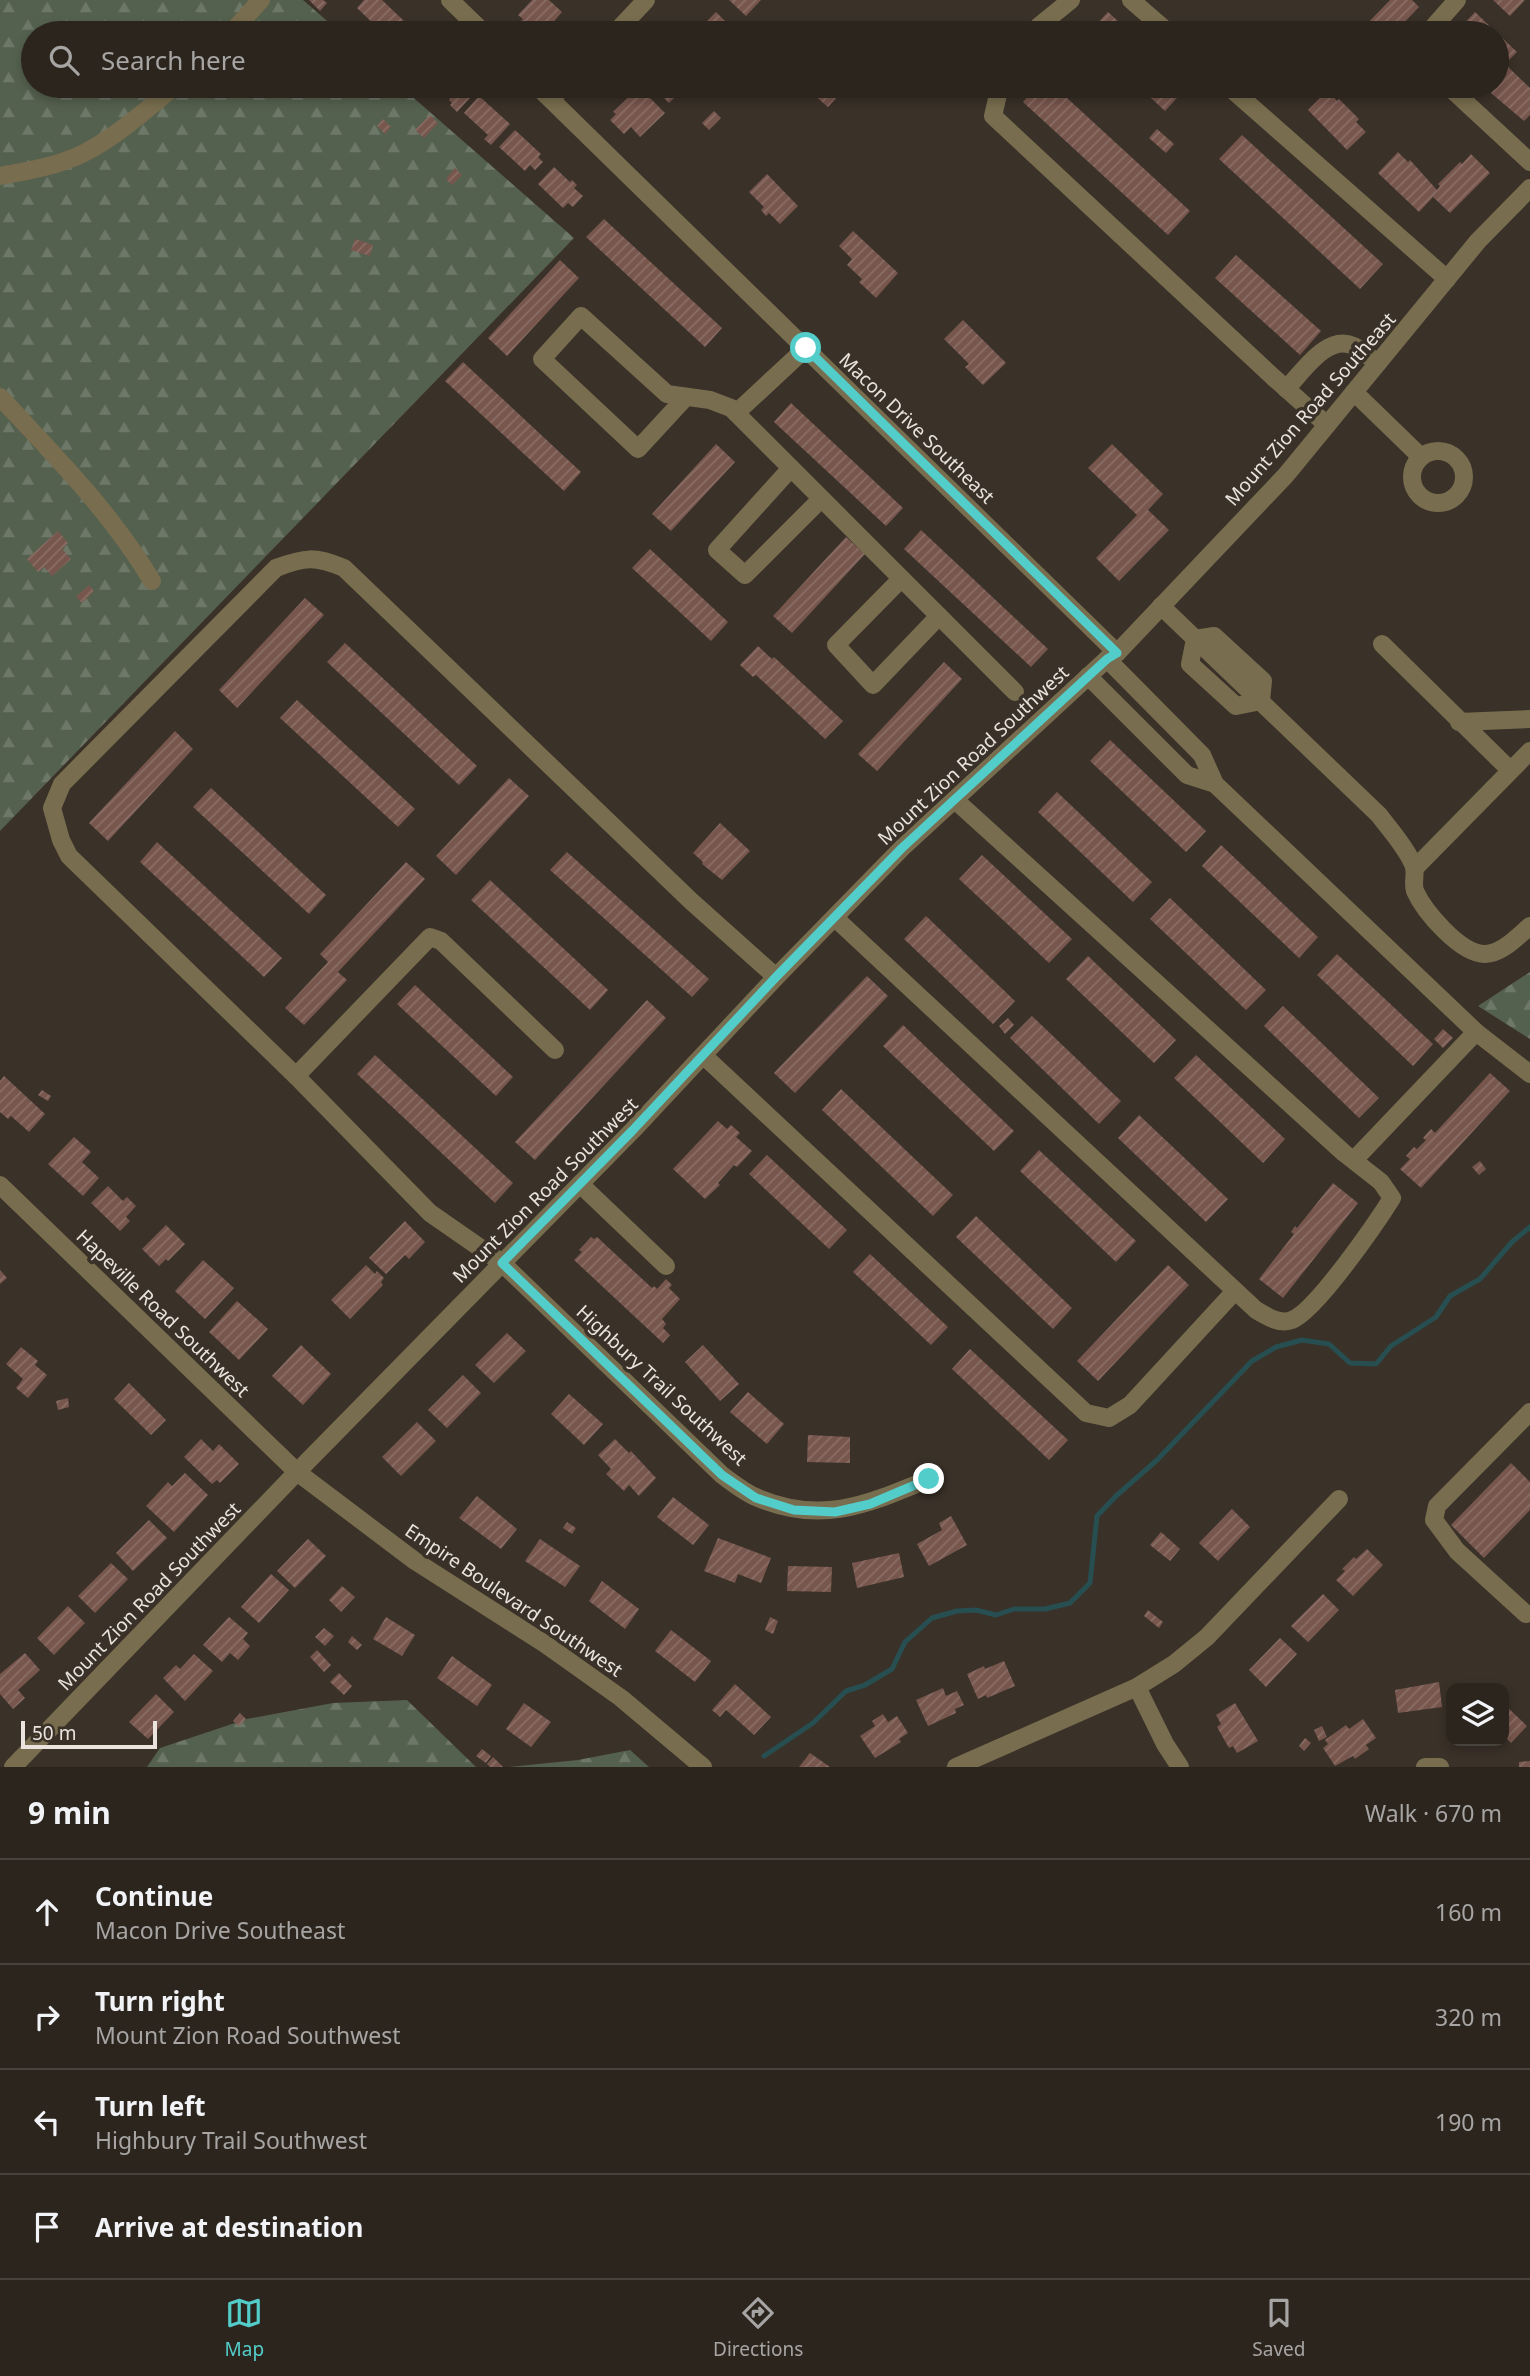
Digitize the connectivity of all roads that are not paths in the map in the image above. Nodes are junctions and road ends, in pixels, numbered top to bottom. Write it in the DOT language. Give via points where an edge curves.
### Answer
graph roads {
  1 [pos="261,0"];
  2 [pos="450,0"];
  3 [pos="646,0"];
  4 [pos="1070,0"];
  5 [pos="1131,0"];
  6 [pos="1457,0"];
  7 [pos="242,21"];
  8 [pos="472,21"];
  9 [pos="626,21"];
  10 [pos="1045,21"];
  11 [pos="1155,21"];
  12 [pos="1438,21"];
  13 [pos="160,98"];
  14 [pos="997,98"];
  15 [pos="1242,98"];
  16 [pos="1461,98"];
  17 [pos="551,99"];
  18 [pos="1530,162"];
  19 [pos="0,176"];
  20 [pos="1530,188"];
  21 [pos="1447,279"];
  22 [pos="806,348"];
  23 [pos="1378,363"];
  24 [pos="1286,389"];
  25 [pos="1354,392"];
  26 [pos="0,397"];
  27 [pos="686,397"];
  28 [pos="736,413"];
  29 [pos="1327,425"];
  30 [pos="1421,457"];
  31 [pos="791,468"];
  32 [pos="821,499"];
  33 [pos="901,579"];
  34 [pos="152,581"];
  35 [pos="1161,606"];
  36 [pos="939,616"];
  37 [pos="1195,639"];
  38 [pos="1382,644"];
  39 [pos="1112,656"];
  40 [pos="1235,666"];
  41 [pos="1088,676"];
  42 [pos="1216,688"];
  43 [pos="1015,692"];
  44 [pos="1261,701"];
  45 [pos="1530,719"];
  46 [pos="1459,722"];
  47 [pos="1530,751"];
  48 [pos="1510,770"];
  49 [pos="1215,784"];
  50 [pos="955,800"];
  51 [pos="1415,869"];
  52 [pos="835,918"];
  53 [pos="1530,926"];
  54 [pos="776,977"];
  55 [pos="1475,1031"];
  56 [pos="555,1050"];
  57 [pos="704,1056"];
  58 [pos="1530,1073"];
  59 [pos="296,1076"];
  60 [pos="1354,1160"];
  61 [pos="580,1184"];
  62 [pos="0,1185"];
  63 [pos="502,1263"];
  64 [pos="666,1266"];
  65 [pos="1235,1291"];
  66 [pos="1530,1412"];
  67 [pos="297,1472"];
  68 [pos="929,1479"];
  69 [pos="1339,1499"];
  70 [pos="1530,1594"];
  71 [pos="1528,1616"];
  72 [pos="1137,1687"];
  73 [pos="13,1767"];
  74 [pos="704,1767"];
  75 [pos="956,1767"];
  76 [pos="1180,1767"];
  77 [pos="1425,1767"];
  78 [pos="1440,1767"];
  1 -- 7 [label="street"];
  2 -- 8 [label="street"];
  3 -- 9 [label="street"];
  4 -- 10 [label="street"];
  5 -- 11 [label="street"];
  6 -- 12 [label="street"];
  13 -- 19 [label="street" via="116,134 82,154"];
  14 -- 24 [label="street" via="993,116"];
  15 -- 21 [label="street"];
  16 -- 18 [label="street"];
  17 -- 22 [label="street, Macon Drive Southeast"];
  20 -- 21 [label="street, Mount Zion Road Southeast"];
  21 -- 23 [label="street, Mount Zion Road Southeast"];
  22 -- 28 [label="street"];
  22 -- 39 [label="street, Macon Drive Southeast"];
  23 -- 24 [label="street" via="1352,345 1338,344 1319,354"];
  23 -- 25 [label="street, Mount Zion Road Southeast"];
  24 -- 29 [label="street"];
  25 -- 29 [label="street, Mount Zion Road Southeast"];
  25 -- 30 [label="street"];
  26 -- 34 [label="street" via="84,488 133,549"];
  27 -- 27 [label="street" via="638,449 542,359 581,316 667,394"];
  27 -- 28 [label="street" via="710,400"];
  28 -- 31 [label="street"];
  29 -- 35 [label="street, Mount Zion Road Southeast" via="1286,475"];
  31 -- 32 [label="street"];
  31 -- 32 [label="street" via="717,550 745,575"];
  32 -- 33 [label="street"];
  33 -- 36 [label="street"];
  33 -- 36 [label="street" via="836,646 873,685"];
  35 -- 37 [label="street"];
  35 -- 39 [label="street, Mount Zion Road Southeast"];
  36 -- 43 [label="street"];
  37 -- 40 [label="street" via="1214,636"];
  37 -- 42 [label="street" via="1191,664"];
  38 -- 46 [label="street"];
  39 -- 41 [label="street, Mount Zion Road Southwest"];
  39 -- 49 [label="street, Macon Drive Southeast" via="1202,755"];
  40 -- 42 [label="street"];
  40 -- 44 [label="street" via="1263,681"];
  41 -- 49 [label="street" via="1187,775"];
  41 -- 50 [label="street, Mount Zion Road Southwest"];
  42 -- 44 [label="street" via="1236,706"];
  44 -- 51 [label="street" via="1379,815"];
  45 -- 46 [label="street"];
  46 -- 48 [label="street"];
  47 -- 48 [label="street"];
  48 -- 51 [label="street"];
  49 -- 55 [label="street"];
  50 -- 52 [label="street, Mount Zion Road Southwest"];
  50 -- 60 [label="street"];
  51 -- 53 [label="street" via="1414,887 1427,914 1466,949 1485,954 1504,947"];
  52 -- 54 [label="street, Mount Zion Road Southwest"];
  52 -- 65 [label="street"];
  54 -- 57 [label="street, Mount Zion Road Southwest"];
  54 -- 59 [label="street, Highbury Trail Southwest" via="344,568 319,558 298,559 276,568 62,784 52,808 69,856"];
  55 -- 58 [label="street"];
  55 -- 60 [label="street"];
  56 -- 59 [label="street" via="441,941 430,937"];
  57 -- 61 [label="street, Mount Zion Road Southwest"];
  57 -- 65 [label="street" via="1086,1413 1109,1418 1130,1405"];
  59 -- 63 [label="street, Highbury Trail Southwest" via="430,1213"];
  60 -- 65 [label="street" via="1381,1182 1392,1198 1371,1233 1305,1311 1290,1321 1276,1320"];
  61 -- 63 [label="street, Mount Zion Road Southwest"];
  61 -- 64 [label="street"];
  62 -- 67 [label="street, Hapeville Road Southwest"];
  63 -- 67 [label="street, Mount Zion Road Southwest"];
  63 -- 68 [label="street, Highbury Trail Southwest" via="722,1475 756,1498 794,1510 835,1512 870,1504"];
  66 -- 71 [label="street" via="1437,1506 1434,1520 1457,1551"];
  67 -- 73 [label="street, Mount Zion Road Southwest"];
  67 -- 74 [label="street, Empire Boulevard Southwest" via="415,1561 621,1698"];
  69 -- 72 [label="street" via="1207,1637"];
  70 -- 71 [label="street"];
  72 -- 75 [label="street"];
  72 -- 76 [label="street"];
  77 -- 78 [label="street"];
}
